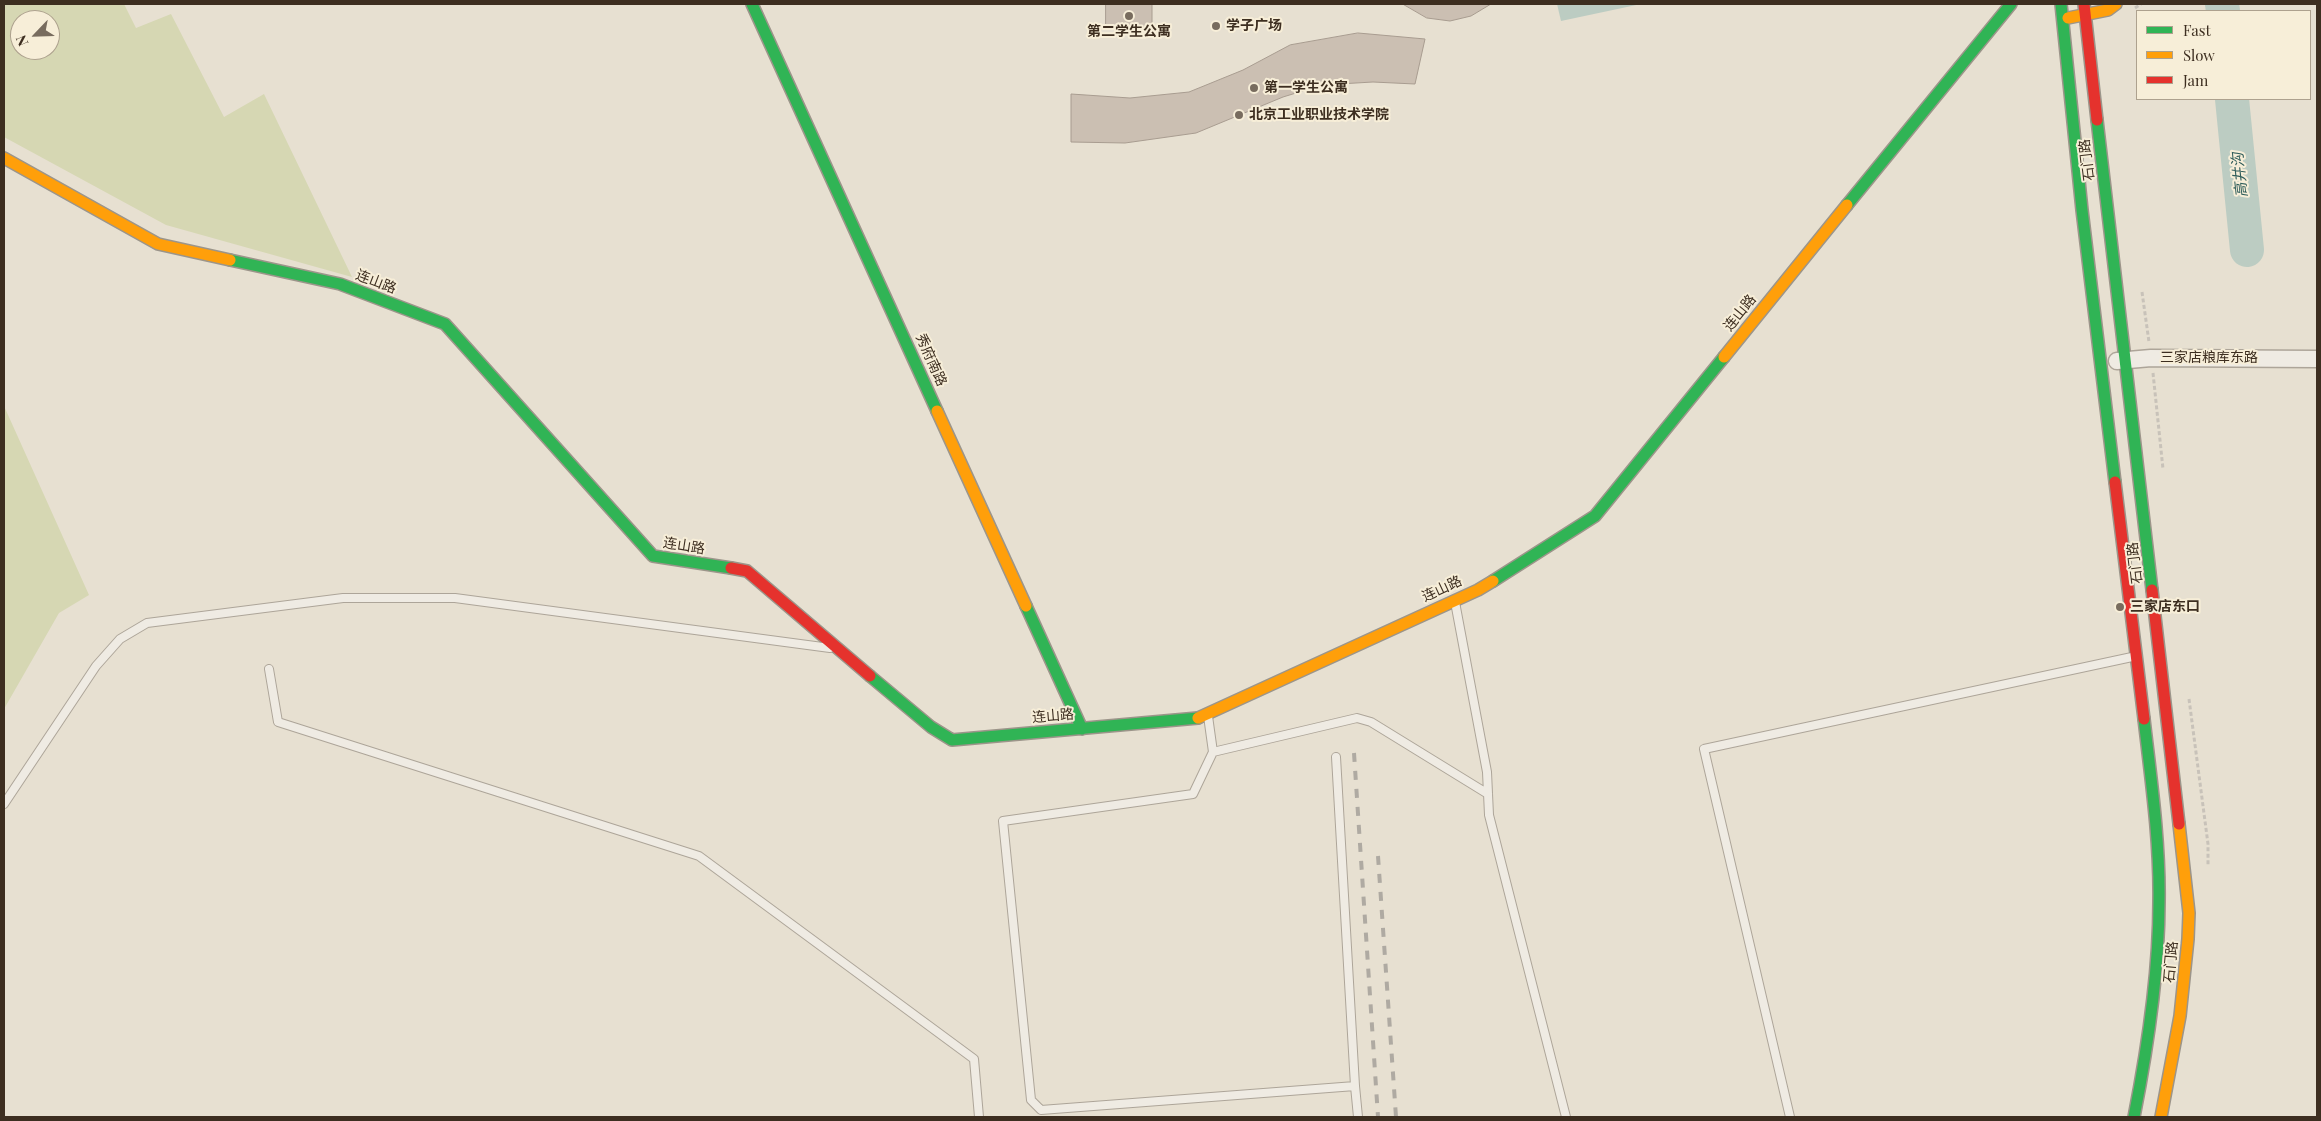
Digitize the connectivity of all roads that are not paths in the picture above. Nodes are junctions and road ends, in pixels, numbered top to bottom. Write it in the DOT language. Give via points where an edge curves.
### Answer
graph roads {
  1 [pos="752,4"];
  2 [pos="2011,4"];
  3 [pos="2061,4"];
  4 [pos="2116,4"];
  5 [pos="2085,9"];
  6 [pos="2062,19"];
  7 [pos="4,158"];
  8 [pos="2317,359"];
  9 [pos="2125,360"];
  10 [pos="2100,362"];
  11 [pos="1454,600"];
  12 [pos="839,649"];
  13 [pos="2149,654"];
  14 [pos="269,670"];
  15 [pos="1208,714"];
  16 [pos="1082,728"];
  17 [pos="1213,752"];
  18 [pos="1336,757"];
  19 [pos="1488,794"];
  20 [pos="4,804"];
  21 [pos="1356,1086"];
  22 [pos="979,1117"];
  23 [pos="1358,1117"];
  24 [pos="1566,1117"];
  25 [pos="1790,1117"];
  26 [pos="2134,1117"];
  27 [pos="2161,1117"];
  1 -- 16 [label="main road, 秀府南路"];
  2 -- 11 [label="main road, 连山路" via="1595,516 1478,590"];
  3 -- 6 [label="main road, 石门路"];
  4 -- 5 [label="main road" via="2108,10"];
  5 -- 6 [label="main road"];
  5 -- 9 [label="main road, 石门路"];
  6 -- 10 [label="main road, 石门路"];
  7 -- 12 [label="main road, 连山路" via="158,244 340,284 445,324 653,556 747,571"];
  8 -- 9 [label="street, 三家店粮库东路"];
  9 -- 10 [label="street, 三家店粮库东路"];
  9 -- 13 [label="main road, 石门路"];
  10 -- 13 [label="main road, 石门路" via="2130,605"];
  11 -- 15 [label="main road, 连山路"];
  11 -- 19 [label="lane" via="1487,772"];
  12 -- 16 [label="main road, 连山路" via="931,727 952,740"];
  12 -- 20 [label="lane" via="455,598 343,598 148,623 120,639 96,666"];
  13 -- 25 [label="lane" via="1704,749"];
  13 -- 26 [label="main road, 石门路" via="2160,915 2145,1059"];
  13 -- 27 [label="main road, 石门路" via="2189,913 2183,1000"];
  14 -- 22 [label="lane" via="278,722 699,856 974,1059"];
  15 -- 16 [label="main road, 连山路" via="1198,718"];
  15 -- 17 [label="lane"];
  17 -- 19 [label="lane" via="1357,718 1372,722"];
  17 -- 21 [label="lane" via="1193,794 1003,821 1031,1100 1041,1110"];
  18 -- 21 [label="lane"];
  19 -- 24 [label="lane" via="1489,815"];
  21 -- 23 [label="lane"];
}
